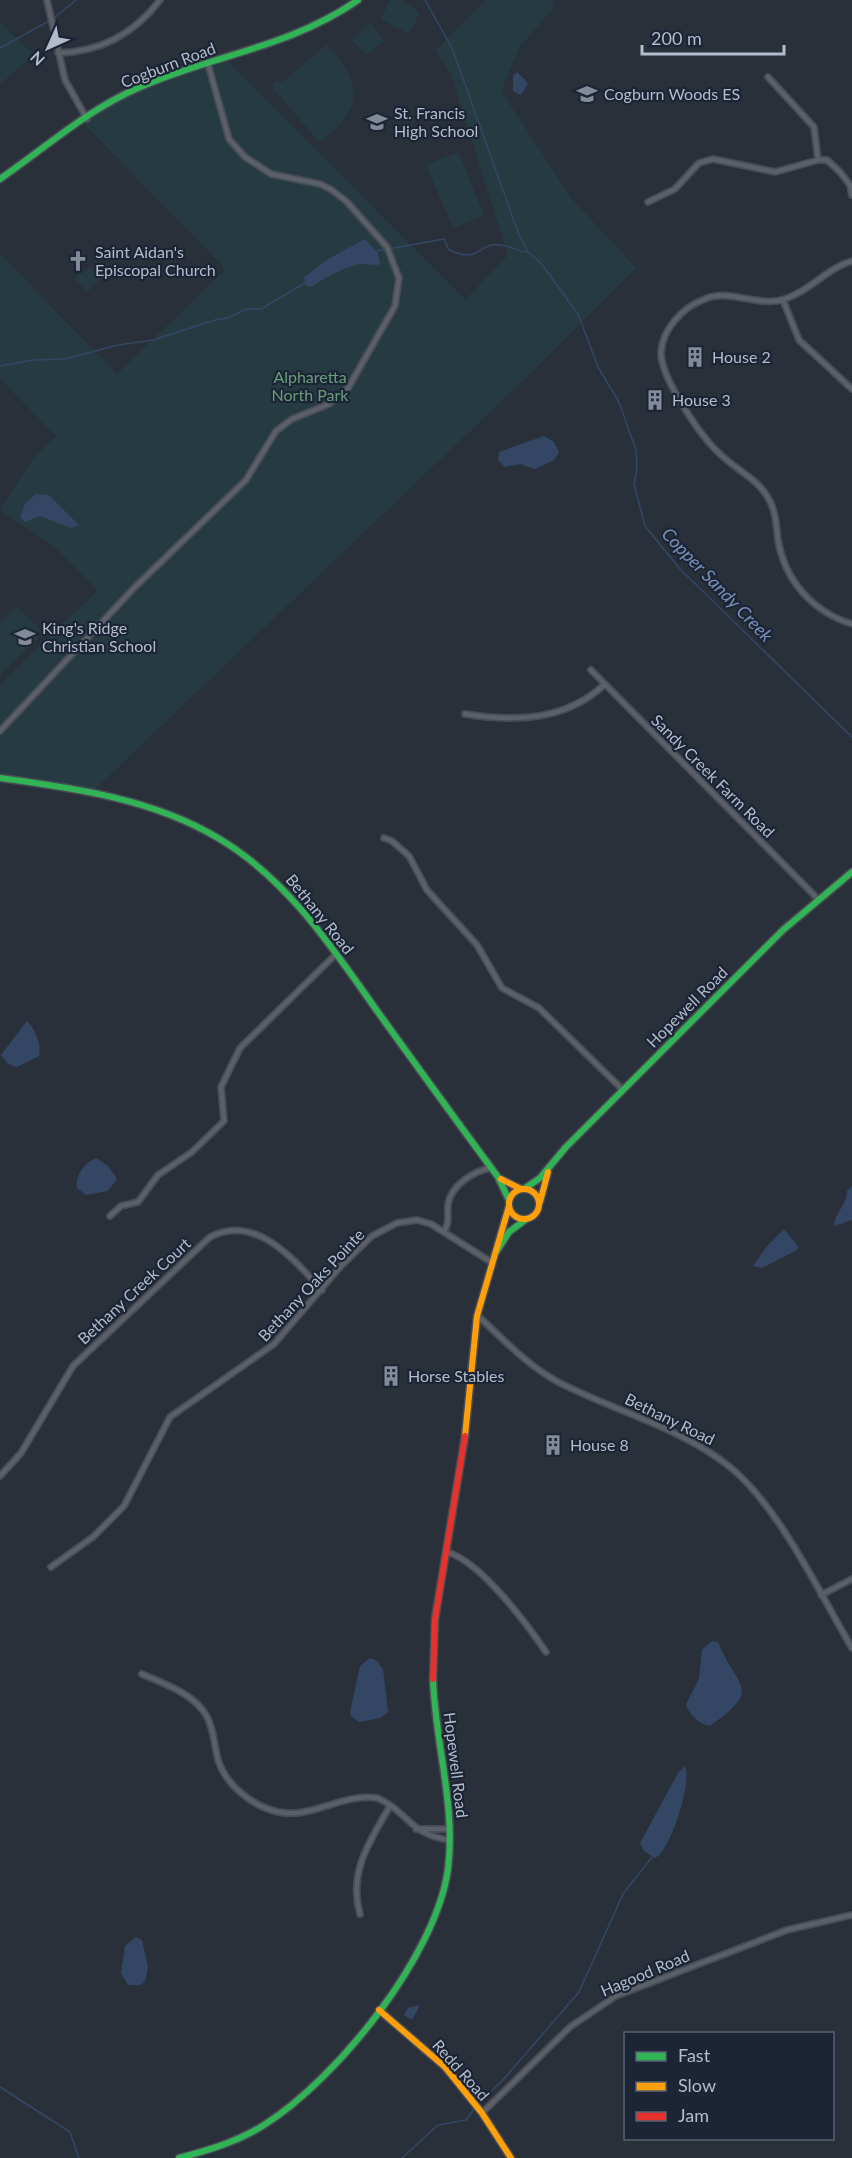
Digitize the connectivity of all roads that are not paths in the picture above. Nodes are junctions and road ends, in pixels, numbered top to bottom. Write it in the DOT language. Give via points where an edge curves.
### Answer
graph roads {
  1 [pos="47,0"];
  2 [pos="160,0"];
  3 [pos="358,0"];
  4 [pos="58,53"];
  5 [pos="208,63"];
  6 [pos="768,77"];
  7 [pos="87,119"];
  8 [pos="818,160"];
  9 [pos="0,179"];
  10 [pos="852,195"];
  11 [pos="648,202"];
  12 [pos="852,261"];
  13 [pos="783,300"];
  14 [pos="852,388"];
  15 [pos="852,624"];
  16 [pos="591,670"];
  17 [pos="605,684"];
  18 [pos="465,714"];
  19 [pos="0,731"];
  20 [pos="0,778"];
  21 [pos="384,838"];
  22 [pos="852,872"];
  23 [pos="818,899"];
  24 [pos="336,954"];
  25 [pos="623,1090"];
  26 [pos="491,1168"];
  27 [pos="549,1168"];
  28 [pos="498,1177"];
  29 [pos="522,1189"];
  30 [pos="509,1203"];
  31 [pos="539,1205"];
  32 [pos="110,1216"];
  33 [pos="527,1219"];
  34 [pos="444,1232"];
  35 [pos="494,1254"];
  36 [pos="491,1262"];
  37 [pos="322,1290"];
  38 [pos="477,1315"];
  39 [pos="0,1476"];
  40 [pos="447,1552"];
  41 [pos="51,1567"];
  42 [pos="852,1579"];
  43 [pos="821,1595"];
  44 [pos="852,1648"];
  45 [pos="546,1652"];
  46 [pos="142,1674"];
  47 [pos="390,1806"];
  48 [pos="416,1829"];
  49 [pos="450,1829"];
  50 [pos="450,1840"];
  51 [pos="360,1914"];
  52 [pos="852,1915"];
  53 [pos="379,2010"];
  54 [pos="482,2113"];
  55 [pos="179,2158"];
  56 [pos="511,2158"];
  1 -- 4 [label="street"];
  2 -- 4 [label="street" via="137,25 107,45"];
  3 -- 5 [label="street, Cogburn Road" via="305,31"];
  4 -- 7 [label="street" via="65,80"];
  5 -- 7 [label="street, Cogburn Road" via="137,89"];
  5 -- 19 [label="street" via="229,139 265,171 320,184 342,197 391,253 399,278 397,299 348,388 323,408 297,417 276,431 246,480 135,587"];
  6 -- 8 [label="street" via="814,128"];
  7 -- 9 [label="street, Cogburn Road"];
  8 -- 10 [label="street" via="834,165"];
  8 -- 11 [label="street" via="775,172 706,160 692,168 675,189"];
  12 -- 13 [label="street"];
  13 -- 14 [label="street" via="799,340"];
  13 -- 15 [label="street" via="767,302 721,295 703,299 673,323 662,345 663,363 701,434 768,498 775,513 782,556 793,581 820,609"];
  16 -- 17 [label="street, Sandy Creek Farm Road"];
  17 -- 18 [label="street" via="582,702 555,713 514,720"];
  17 -- 23 [label="street, Sandy Creek Farm Road"];
  20 -- 24 [label="street, Bethany Road" via="98,794 153,810 215,836 275,880"];
  21 -- 25 [label="street" via="409,856 427,890 477,945 502,988 539,1008"];
  22 -- 23 [label="street, Hopewell Road"];
  23 -- 25 [label="street, Hopewell Road"];
  24 -- 26 [label="street, Bethany Road"];
  24 -- 32 [label="street" via="240,1048 221,1087 224,1121 192,1152 158,1175 138,1202 121,1206"];
  25 -- 27 [label="street, Hopewell Road"];
  26 -- 28 [label="street, Bethany Road"];
  26 -- 34 [label="street" via="463,1181 450,1199 450,1221"];
  27 -- 29 [label="street, Hopewell Road"];
  27 -- 31 [label="street, Hopewell Road"];
  28 -- 29 [label="street, Bethany Road"];
  28 -- 30 [label="street, Bethany Road"];
  29 -- 30 [label="street" via="513,1193"];
  29 -- 31 [label="street" via="533,1192"];
  30 -- 33 [label="street" via="513,1215"];
  30 -- 35 [label="street, Hopewell Road"];
  31 -- 33 [label="street" via="536,1214"];
  33 -- 35 [label="street, Hopewell Road" via="517,1224"];
  34 -- 36 [label="street, Bethany Oaks Pointe"];
  34 -- 37 [label="street, Bethany Oaks Pointe" via="417,1220 390,1226 365,1241"];
  35 -- 36 [label="street, Hopewell Road"];
  36 -- 38 [label="street, Hopewell Road"];
  37 -- 39 [label="street, Bethany Creek Court" via="260,1235 239,1230 210,1237 73,1366 21,1453"];
  37 -- 41 [label="street, Bethany Oaks Pointe" via="274,1344 170,1417 119,1512 93,1537"];
  38 -- 40 [label="street, Hopewell Road" via="463,1456"];
  38 -- 43 [label="street, Bethany Road" via="545,1374 699,1447 728,1466 764,1503"];
  40 -- 45 [label="street" via="458,1557 509,1602"];
  40 -- 49 [label="street, Hopewell Road" via="435,1623 433,1678"];
  42 -- 43 [label="street"];
  43 -- 44 [label="street, Bethany Road"];
  46 -- 47 [label="street" via="183,1694 201,1709 210,1724 225,1775 238,1790 261,1805 277,1812 295,1813 345,1799 372,1797"];
  47 -- 48 [label="street"];
  47 -- 51 [label="street" via="358,1865"];
  48 -- 49 [label="street"];
  48 -- 50 [label="street" via="430,1837"];
  49 -- 50 [label="street, Hopewell Road"];
  50 -- 53 [label="street, Hopewell Road" via="445,1887 432,1930 417,1960"];
  52 -- 54 [label="street, Hagood Road" via="787,1930 615,1996 570,2027"];
  53 -- 54 [label="street, Redd Road" via="445,2067"];
  53 -- 55 [label="street, Hopewell Road" via="322,2079 283,2114 237,2141"];
  54 -- 56 [label="street, Redd Road"];
}
